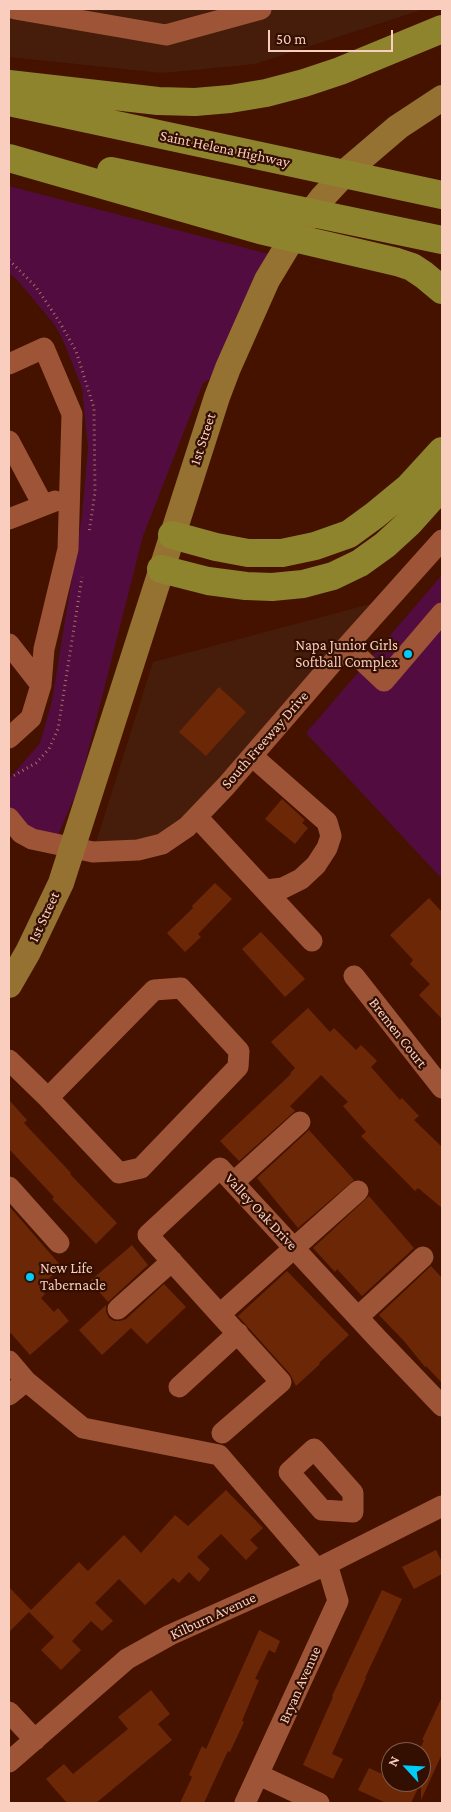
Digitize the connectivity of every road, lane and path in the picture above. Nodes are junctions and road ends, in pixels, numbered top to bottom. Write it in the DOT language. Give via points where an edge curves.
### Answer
graph roads {
  1 [pos="15,9"];
  2 [pos="261,9"];
  3 [pos="87,15"];
  4 [pos="442,30"];
  5 [pos="9,84"];
  6 [pos="442,98"];
  7 [pos="9,102"];
  8 [pos="205,144"];
  9 [pos="9,149"];
  10 [pos="9,158"];
  11 [pos="442,179"];
  12 [pos="442,195"];
  13 [pos="442,240"];
  14 [pos="442,290"];
  15 [pos="9,364"];
  16 [pos="9,441"];
  17 [pos="442,451"];
  18 [pos="442,486"];
  19 [pos="70,495"];
  20 [pos="43,505"];
  21 [pos="9,519"];
  22 [pos="172,535"];
  23 [pos="442,540"];
  24 [pos="161,568"];
  25 [pos="442,613"];
  26 [pos="9,644"];
  27 [pos="347,646"];
  28 [pos="41,685"];
  29 [pos="9,738"];
  30 [pos="252,756"];
  31 [pos="197,817"];
  32 [pos="9,818"];
  33 [pos="73,847"];
  34 [pos="266,890"];
  35 [pos="312,940"];
  36 [pos="12,972"];
  37 [pos="354,976"];
  38 [pos="9,1060"];
  39 [pos="442,1088"];
  40 [pos="48,1098"];
  41 [pos="300,1122"];
  42 [pos="234,1182"];
  43 [pos="9,1187"];
  44 [pos="358,1191"];
  45 [pos="59,1243"];
  46 [pos="295,1248"];
  47 [pos="423,1257"];
  48 [pos="172,1261"];
  49 [pos="118,1309"];
  50 [pos="220,1314"];
  51 [pos="358,1316"];
  52 [pos="238,1333"];
  53 [pos="9,1361"];
  54 [pos="26,1381"];
  55 [pos="179,1387"];
  56 [pos="9,1396"];
  57 [pos="442,1406"];
  58 [pos="222,1433"];
  59 [pos="442,1506"];
  60 [pos="322,1566"];
  61 [pos="9,1712"];
  62 [pos="36,1740"];
  63 [pos="9,1762"];
  64 [pos="259,1775"];
  65 [pos="245,1803"];
  66 [pos="319,1803"];
  1 -- 3 [label="street"];
  2 -- 3 [label="street" via="166,35"];
  4 -- 5 [label="highway" via="304,83 230,99 158,101"];
  6 -- 22 [label="main road, 1st Street" via="414,115 365,154 323,197 296,232 267,280 228,368"];
  7 -- 8 [label="highway, Saint Helena Highway"];
  8 -- 11 [label="highway"];
  8 -- 12 [label="highway, Saint Helena Highway"];
  9 -- 13 [label="highway"];
  10 -- 14 [label="highway" via="260,230 397,262 412,267"];
  15 -- 19 [label="street" via="44,348 72,414"];
  16 -- 20 [label="street"];
  17 -- 22 [label="highway" via="409,487 375,515 349,534 315,546 282,553 248,553"];
  18 -- 24 [label="highway" via="410,523 385,545 360,563 333,576 303,584 246,586 208,581"];
  19 -- 20 [label="street"];
  19 -- 28 [label="street" via="68,549 44,649"];
  20 -- 21 [label="street"];
  22 -- 24 [label="main road, 1st Street"];
  23 -- 27 [label="street, South Freeway Drive"];
  24 -- 33 [label="main road, 1st Street"];
  25 -- 27 [label="street" via="384,681"];
  26 -- 28 [label="street"];
  27 -- 30 [label="street, South Freeway Drive"];
  28 -- 29 [label="street" via="32,718"];
  30 -- 31 [label="street, South Freeway Drive"];
  30 -- 34 [label="street" via="327,822 331,836 316,865 301,879 283,888"];
  31 -- 33 [label="street, South Freeway Drive" via="162,844 138,850 94,852"];
  31 -- 34 [label="street"];
  32 -- 33 [label="street" via="21,833 32,839"];
  33 -- 36 [label="main road, 1st Street" via="61,883 28,952"];
  34 -- 35 [label="street"];
  37 -- 39 [label="street, Bremen Court"];
  38 -- 40 [label="street"];
  40 -- 40 [label="street" via="119,1173 141,1168 238,1067 239,1051 181,988 154,990"];
  41 -- 42 [label="street"];
  42 -- 46 [label="street, Valley Oak Drive"];
  42 -- 48 [label="street, Valley Oak Drive" via="220,1168 148,1235"];
  43 -- 45 [label="street"];
  44 -- 46 [label="street"];
  46 -- 50 [label="street"];
  46 -- 51 [label="street, Valley Oak Drive"];
  47 -- 51 [label="street"];
  48 -- 49 [label="street"];
  48 -- 50 [label="street, Valley Oak Drive"];
  50 -- 52 [label="street, Valley Oak Drive"];
  51 -- 57 [label="street, Valley Oak Drive"];
  52 -- 55 [label="street"];
  52 -- 58 [label="street, Valley Oak Drive" via="281,1382"];
  53 -- 54 [label="street"];
  54 -- 56 [label="street"];
  54 -- 60 [label="street" via="83,1428 218,1455"];
  59 -- 60 [label="street, Kilburn Avenue"];
  60 -- 62 [label="street, Kilburn Avenue" via="170,1635 127,1659"];
  60 -- 64 [label="street, Bryan Avenue" via="338,1601"];
  61 -- 62 [label="street"];
  62 -- 63 [label="street, Kilburn Avenue"];
  64 -- 65 [label="street, Bryan Avenue"];
  64 -- 66 [label="street"];
}
